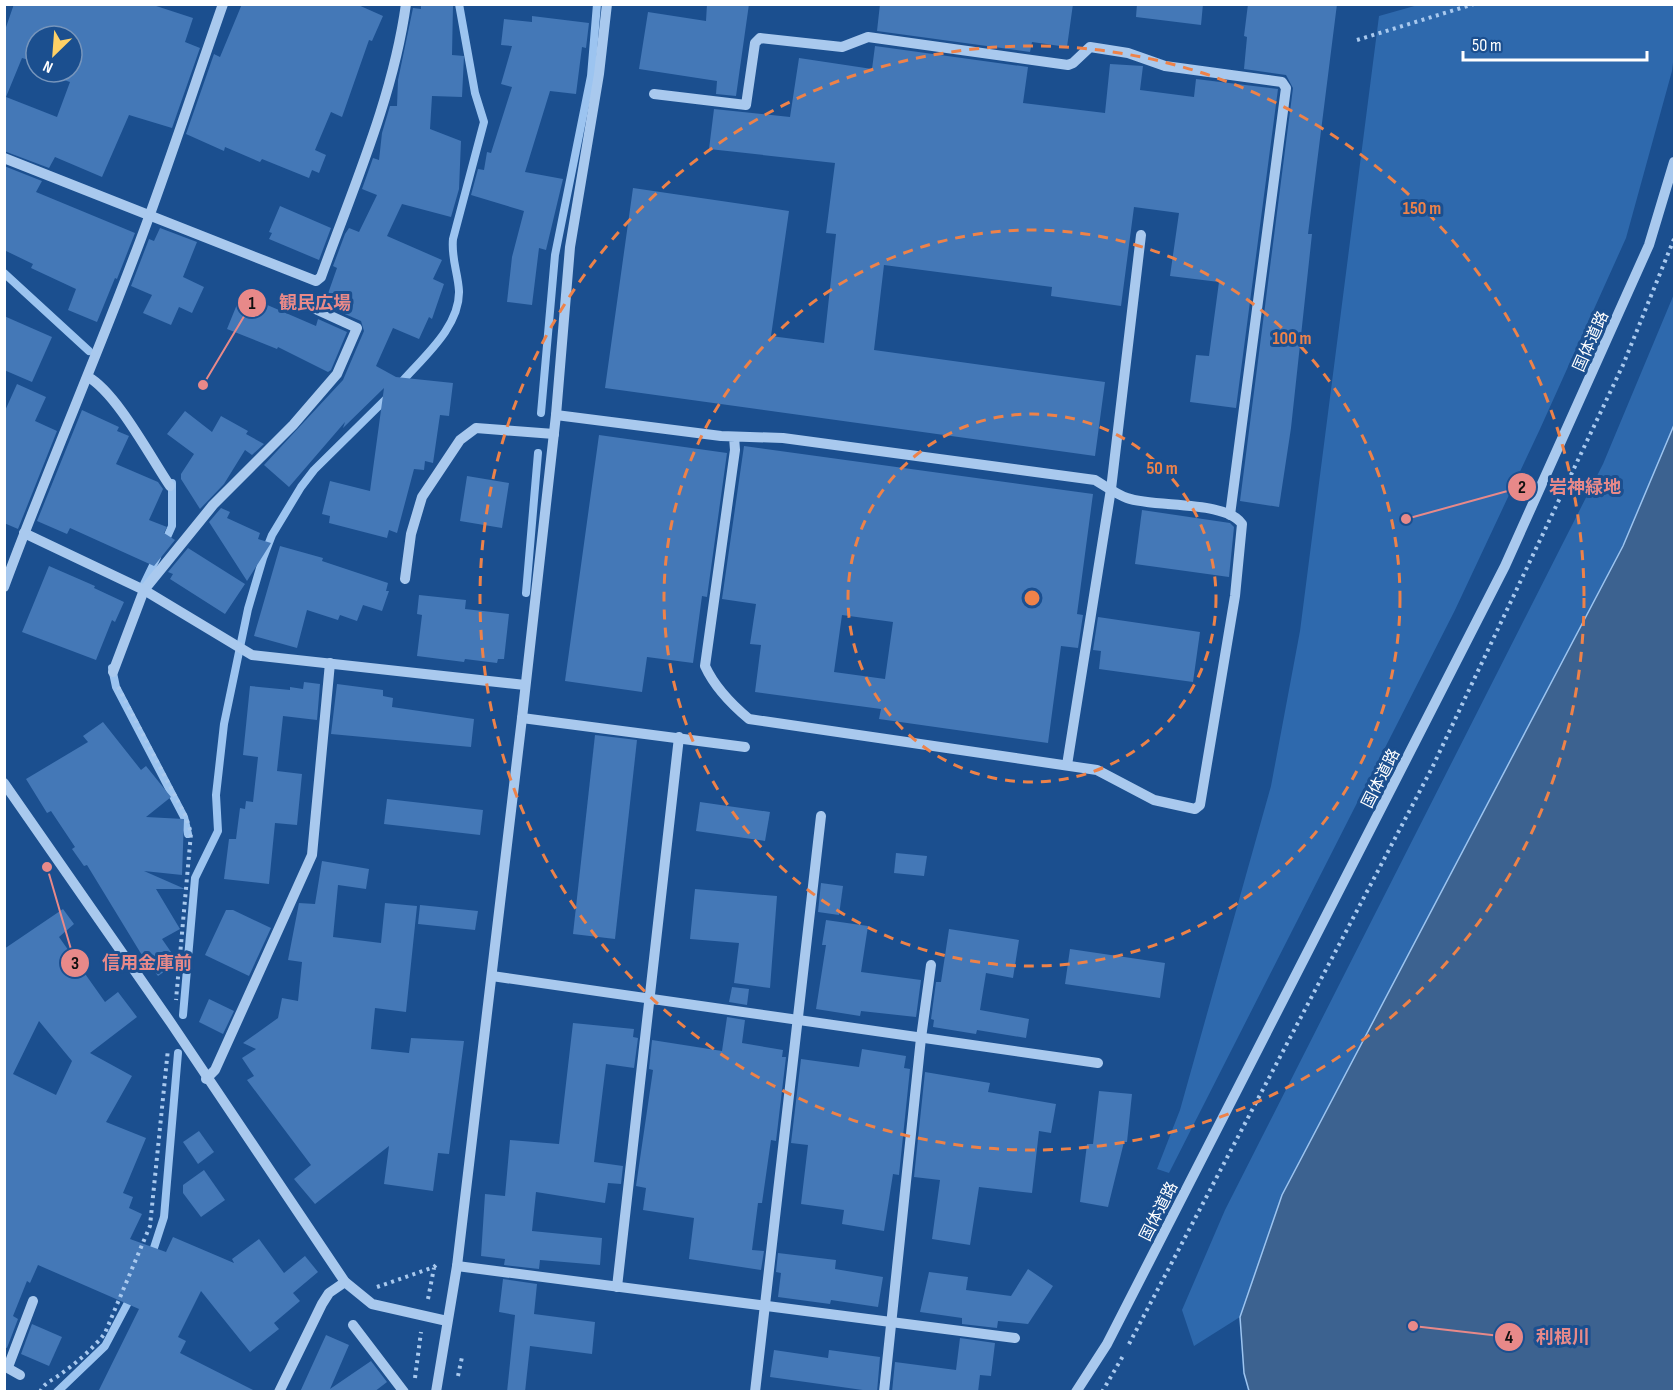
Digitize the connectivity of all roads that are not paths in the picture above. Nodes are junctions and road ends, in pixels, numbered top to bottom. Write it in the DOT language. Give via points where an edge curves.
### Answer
graph roads {
  1 [pos="223,4"];
  2 [pos="406,4"];
  3 [pos="607,4"];
  4 [pos="654,94"];
  5 [pos="4,158"];
  6 [pos="1674,162"];
  7 [pos="149,215"];
  8 [pos="1141,235"];
  9 [pos="311,307"];
  10 [pos="88,377"];
  11 [pos="556,415"];
  12 [pos="554,434"];
  13 [pos="734,437"];
  14 [pos="170,486"];
  15 [pos="1111,489"];
  16 [pos="1230,514"];
  17 [pos="24,533"];
  18 [pos="405,579"];
  19 [pos="4,587"];
  20 [pos="144,590"];
  21 [pos="330,663"];
  22 [pos="113,672"];
  23 [pos="525,685"];
  24 [pos="522,718"];
  25 [pos="680,737"];
  26 [pos="745,747"];
  27 [pos="1067,765"];
  28 [pos="4,783"];
  29 [pos="821,816"];
  30 [pos="931,965"];
  31 [pos="492,976"];
  32 [pos="648,999"];
  33 [pos="798,1020"];
  34 [pos="921,1038"];
  35 [pos="1098,1063"];
  36 [pos="206,1079"];
  37 [pos="457,1266"];
  38 [pos="345,1282"];
  39 [pos="616,1287"];
  40 [pos="33,1301"];
  41 [pos="765,1305"];
  42 [pos="447,1321"];
  43 [pos="893,1321"];
  44 [pos="354,1325"];
  45 [pos="1015,1338"];
  46 [pos="6,1366"];
  47 [pos="20,1375"];
  48 [pos="279,1392"];
  49 [pos="404,1392"];
  50 [pos="436,1392"];
  51 [pos="754,1392"];
  52 [pos="884,1392"];
  53 [pos="1077,1392"];
  1 -- 7 [label="street"];
  2 -- 7 [label="street" via="400,47 386,92 321,277 316,281"];
  3 -- 11 [label="street" via="570,247"];
  4 -- 16 [label="street" via="746,105 755,42 760,38 842,47 868,37 1068,65 1090,47 1128,53 1164,66 1282,82 1286,88"];
  5 -- 7 [label="street"];
  6 -- 53 [label="street, 国体道路" via="1649,245 1505,566 1107,1344"];
  7 -- 10 [label="street"];
  8 -- 15 [label="street"];
  9 -- 20 [label="street" via="357,328 337,374 293,425 213,505"];
  10 -- 14 [label="street" via="121,412"];
  10 -- 17 [label="street"];
  11 -- 12 [label="street"];
  11 -- 13 [label="street"];
  12 -- 18 [label="street" via="476,428 460,440 422,497 411,534"];
  12 -- 23 [label="street"];
  13 -- 15 [label="street" via="783,438 1083,478"];
  13 -- 27 [label="street" via="705,657 710,677 731,704 749,719 761,722"];
  15 -- 16 [label="street" via="1128,499"];
  15 -- 27 [label="street"];
  16 -- 27 [label="street" via="1242,524 1235,596 1200,805 1195,808 1154,800 1097,770"];
  17 -- 19 [label="street"];
  17 -- 20 [label="street"];
  20 -- 21 [label="street" via="252,655"];
  20 -- 22 [label="street"];
  21 -- 23 [label="street"];
  21 -- 36 [label="street" via="312,855 215,1070"];
  23 -- 24 [label="street"];
  24 -- 25 [label="street"];
  24 -- 31 [label="street"];
  25 -- 26 [label="street"];
  25 -- 32 [label="street"];
  28 -- 36 [label="street"];
  29 -- 33 [label="street"];
  30 -- 34 [label="street"];
  31 -- 32 [label="street"];
  31 -- 37 [label="street"];
  32 -- 33 [label="street"];
  32 -- 39 [label="street"];
  33 -- 34 [label="street"];
  33 -- 41 [label="street"];
  34 -- 35 [label="street"];
  34 -- 43 [label="street"];
  36 -- 38 [label="street"];
  37 -- 39 [label="street"];
  37 -- 42 [label="street"];
  38 -- 42 [label="street" via="372,1304"];
  38 -- 48 [label="street" via="329,1293 322,1304"];
  39 -- 41 [label="street"];
  40 -- 46 [label="street"];
  41 -- 43 [label="street"];
  41 -- 51 [label="street"];
  42 -- 50 [label="street"];
  43 -- 45 [label="street"];
  43 -- 52 [label="street"];
  44 -- 49 [label="street"];
  46 -- 47 [label="street"];
}
